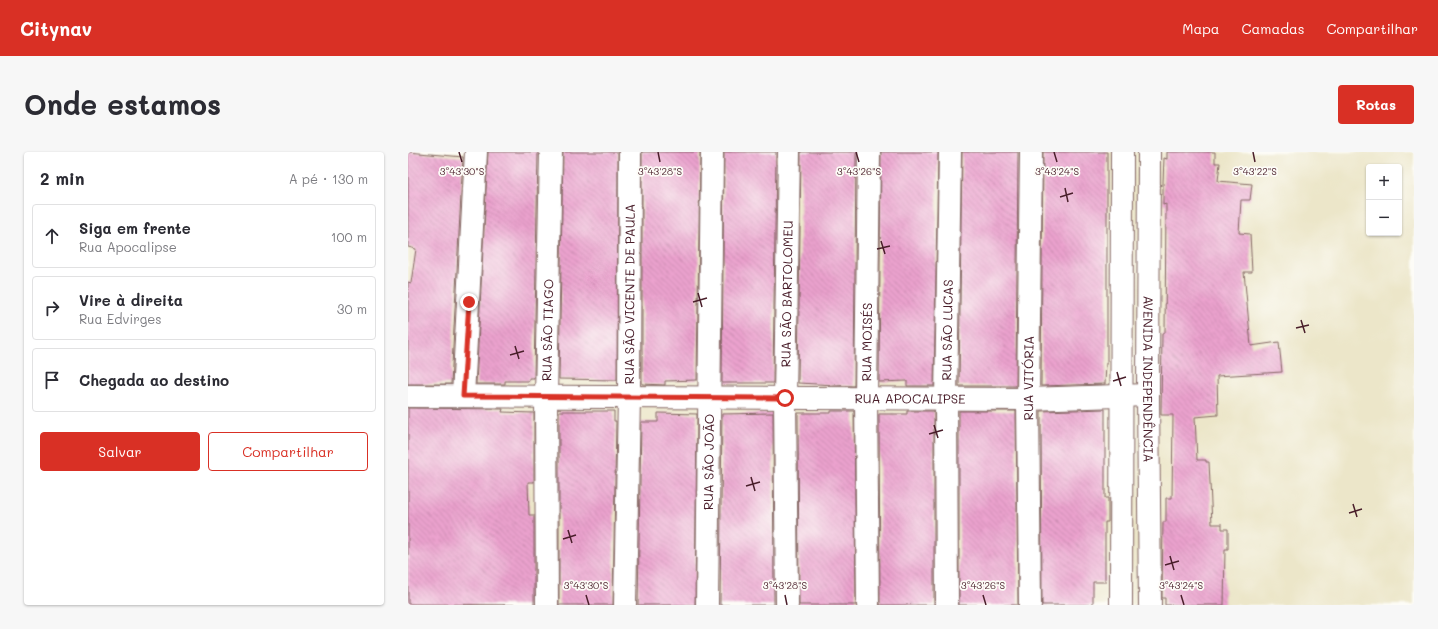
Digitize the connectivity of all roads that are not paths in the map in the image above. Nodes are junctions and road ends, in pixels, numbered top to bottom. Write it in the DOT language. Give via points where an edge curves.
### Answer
graph roads {
  1 [pos="476,152"];
  2 [pos="551,152"];
  3 [pos="630,152"];
  4 [pos="712,152"];
  5 [pos="789,152"];
  6 [pos="869,152"];
  7 [pos="950,152"];
  8 [pos="1031,152"];
  9 [pos="1122,155"];
  10 [pos="1149,155"];
  11 [pos="1148,395"];
  12 [pos="408,396"];
  13 [pos="463,396"];
  14 [pos="1120,396"];
  15 [pos="546,397"];
  16 [pos="629,398"];
  17 [pos="709,398"];
  18 [pos="785,398"];
  19 [pos="866,398"];
  20 [pos="946,399"];
  21 [pos="1028,399"];
  22 [pos="547,605"];
  23 [pos="626,605"];
  24 [pos="706,605"];
  25 [pos="787,605"];
  26 [pos="868,605"];
  27 [pos="947,605"];
  28 [pos="1030,605"];
  29 [pos="1121,605"];
  30 [pos="1150,605"];
  1 -- 13 [label="street"];
  2 -- 15 [label="street, RUA SÃO TIAGO"];
  3 -- 16 [label="street, RUA SÃO VICENTE DE PAULA"];
  4 -- 17 [label="street, RUA SÃO JOÃO"];
  5 -- 18 [label="street, RUA SÃO BARTOLOMEU"];
  6 -- 19 [label="street, RUA MOISÉS"];
  7 -- 20 [label="street, RUA SÃO LUCAS"];
  8 -- 21 [label="street, RUA VITÓRIA"];
  9 -- 10 [label="street"];
  9 -- 14 [label="street"];
  10 -- 11 [label="street, AVENIDA INDEPENDÊNCIA"];
  11 -- 14 [label="street, RUA APOCALIPSE"];
  11 -- 30 [label="street, AVENIDA INDEPENDÊNCIA"];
  12 -- 13 [label="street, RUA APOCALIPSE"];
  13 -- 15 [label="street, RUA APOCALIPSE"];
  14 -- 21 [label="street, RUA APOCALIPSE"];
  14 -- 29 [label="street"];
  15 -- 16 [label="street, RUA APOCALIPSE"];
  15 -- 22 [label="street, RUA SÃO TIAGO"];
  16 -- 17 [label="street, RUA APOCALIPSE"];
  16 -- 23 [label="street, RUA SÃO VICENTE DE PAULA"];
  17 -- 18 [label="street, RUA APOCALIPSE"];
  17 -- 24 [label="street, RUA SÃO JOÃO"];
  18 -- 19 [label="street, RUA APOCALIPSE"];
  18 -- 25 [label="street, RUA SÃO BARTOLOMEU"];
  19 -- 20 [label="street, RUA APOCALIPSE"];
  19 -- 26 [label="street, RUA MOISÉS"];
  20 -- 21 [label="street, RUA APOCALIPSE"];
  20 -- 27 [label="street, RUA SÃO LUCAS"];
  21 -- 28 [label="street, RUA VITÓRIA"];
}
